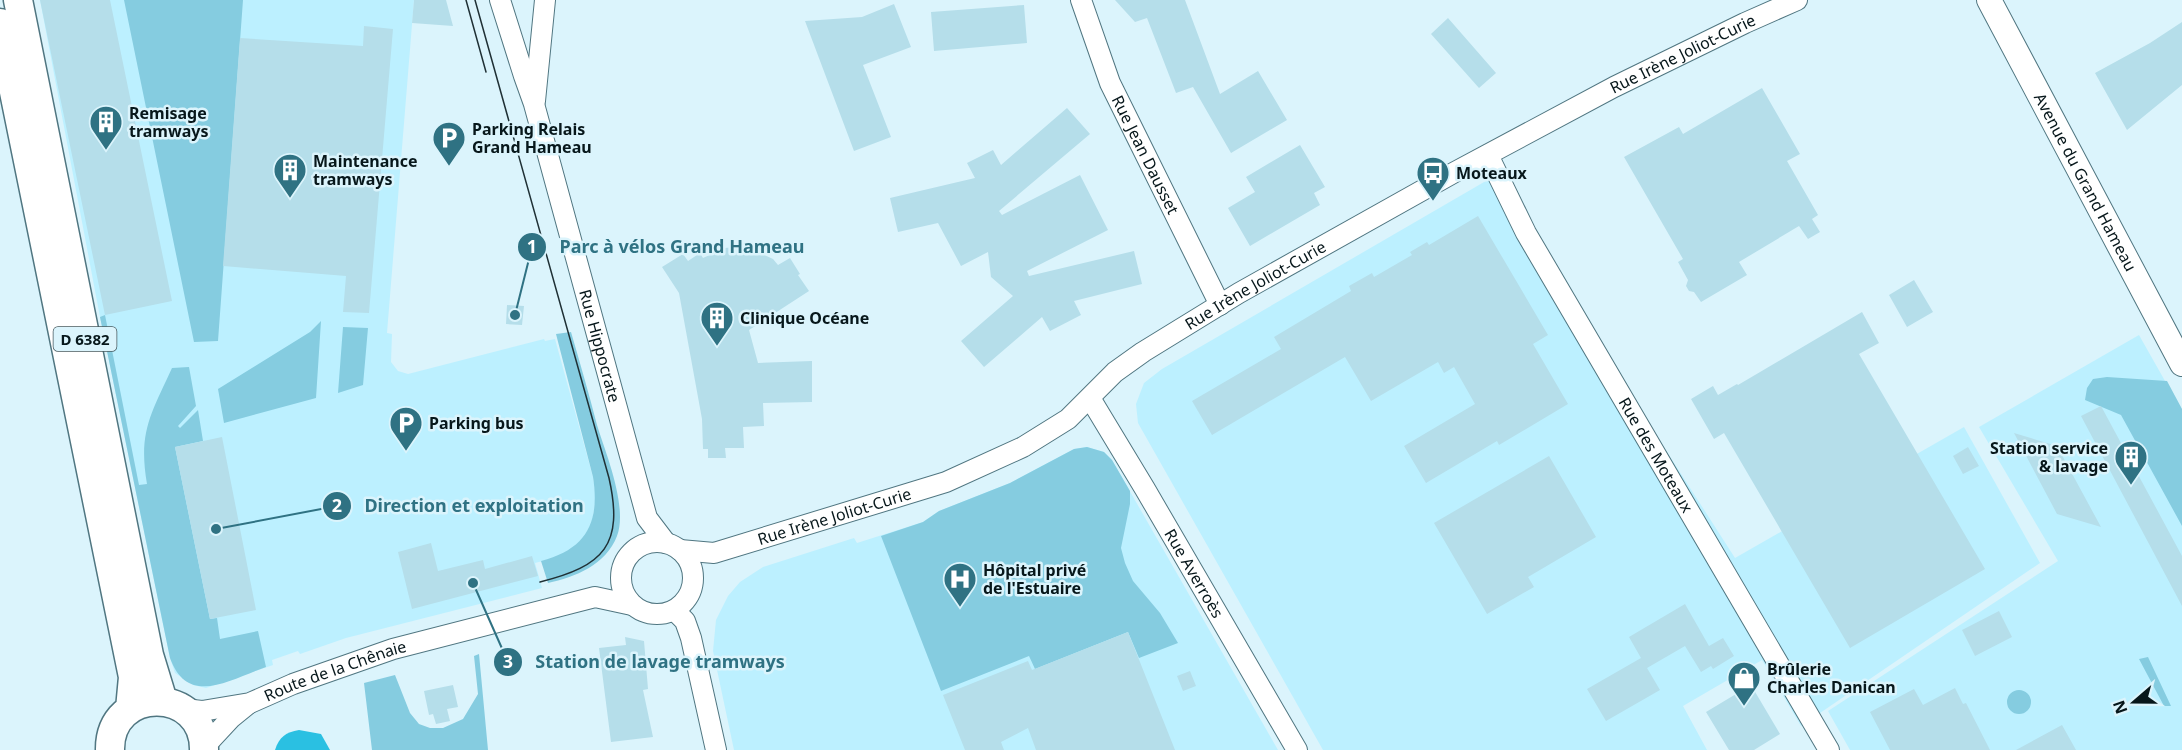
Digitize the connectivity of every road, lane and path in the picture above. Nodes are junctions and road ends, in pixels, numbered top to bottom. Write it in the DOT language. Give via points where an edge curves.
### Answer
graph roads {
  1 [pos="18,0"];
  2 [pos="500,0"];
  3 [pos="545,0"];
  4 [pos="1080,0"];
  5 [pos="1797,0"];
  6 [pos="1989,0"];
  7 [pos="0,23"];
  8 [pos="534,104"];
  9 [pos="1488,155"];
  10 [pos="1220,305"];
  11 [pos="2182,364"];
  12 [pos="1090,398"];
  13 [pos="647,518"];
  14 [pos="673,546"];
  15 [pos="638,548"];
  16 [pos="714,553"];
  17 [pos="623,567"];
  18 [pos="694,575"];
  19 [pos="595,597"];
  20 [pos="632,604"];
  21 [pos="675,611"];
  22 [pos="250,703"];
  23 [pos="174,705"];
  24 [pos="130,709"];
  25 [pos="108,748"];
  26 [pos="204,748"];
  27 [pos="716,750"];
  28 [pos="1297,750"];
  29 [pos="1829,750"];
  1 -- 23 [label="highway, D 6382" via="149,655"];
  2 -- 8 [label="street, Rue Hippocrate"];
  3 -- 8 [label="street, Rue Hippocrate"];
  4 -- 10 [label="street, Rue Jean Dausset" via="1110,83"];
  5 -- 9 [label="street, Rue Irène Joliot-Curie" via="1614,87"];
  6 -- 11 [label="main road, Avenue du Grand Hameau"];
  7 -- 24 [label="highway, D 6382" via="133,677"];
  8 -- 13 [label="street, Rue Hippocrate"];
  9 -- 10 [label="street, Rue Irène Joliot-Curie"];
  9 -- 29 [label="street, Rue des Moteaux" via="1526,233"];
  10 -- 12 [label="street, Rue Irène Joliot-Curie" via="1115,372"];
  12 -- 16 [label="street, Rue Irène Joliot-Curie" via="1054,428 970,472"];
  12 -- 28 [label="street, Rue Averroès"];
  13 -- 14 [label="street, Rue Hippocrate"];
  13 -- 15 [label="street"];
  14 -- 15 [label="street" via="656,542"];
  14 -- 16 [label="street, Rue Irène Joliot-Curie"];
  14 -- 18 [label="street" via="690,561"];
  15 -- 17 [label="street"];
  16 -- 18 [label="street"];
  17 -- 19 [label="street"];
  17 -- 20 [label="street" via="622,587"];
  18 -- 21 [label="street" via="686,602"];
  19 -- 20 [label="street"];
  19 -- 22 [label="street, Route de la Chênaie" via="421,642 293,684"];
  20 -- 21 [label="street" via="648,614"];
  21 -- 27 [label="street" via="685,621 691,638"];
  22 -- 23 [label="street, Route de la Chênaie" via="202,711"];
  22 -- 26 [label="street, Route de la Chênaie"];
  23 -- 24 [label="highway" via="152,701"];
  23 -- 26 [label="highway" via="199,726"];
  24 -- 25 [label="highway" via="113,730"];
}
